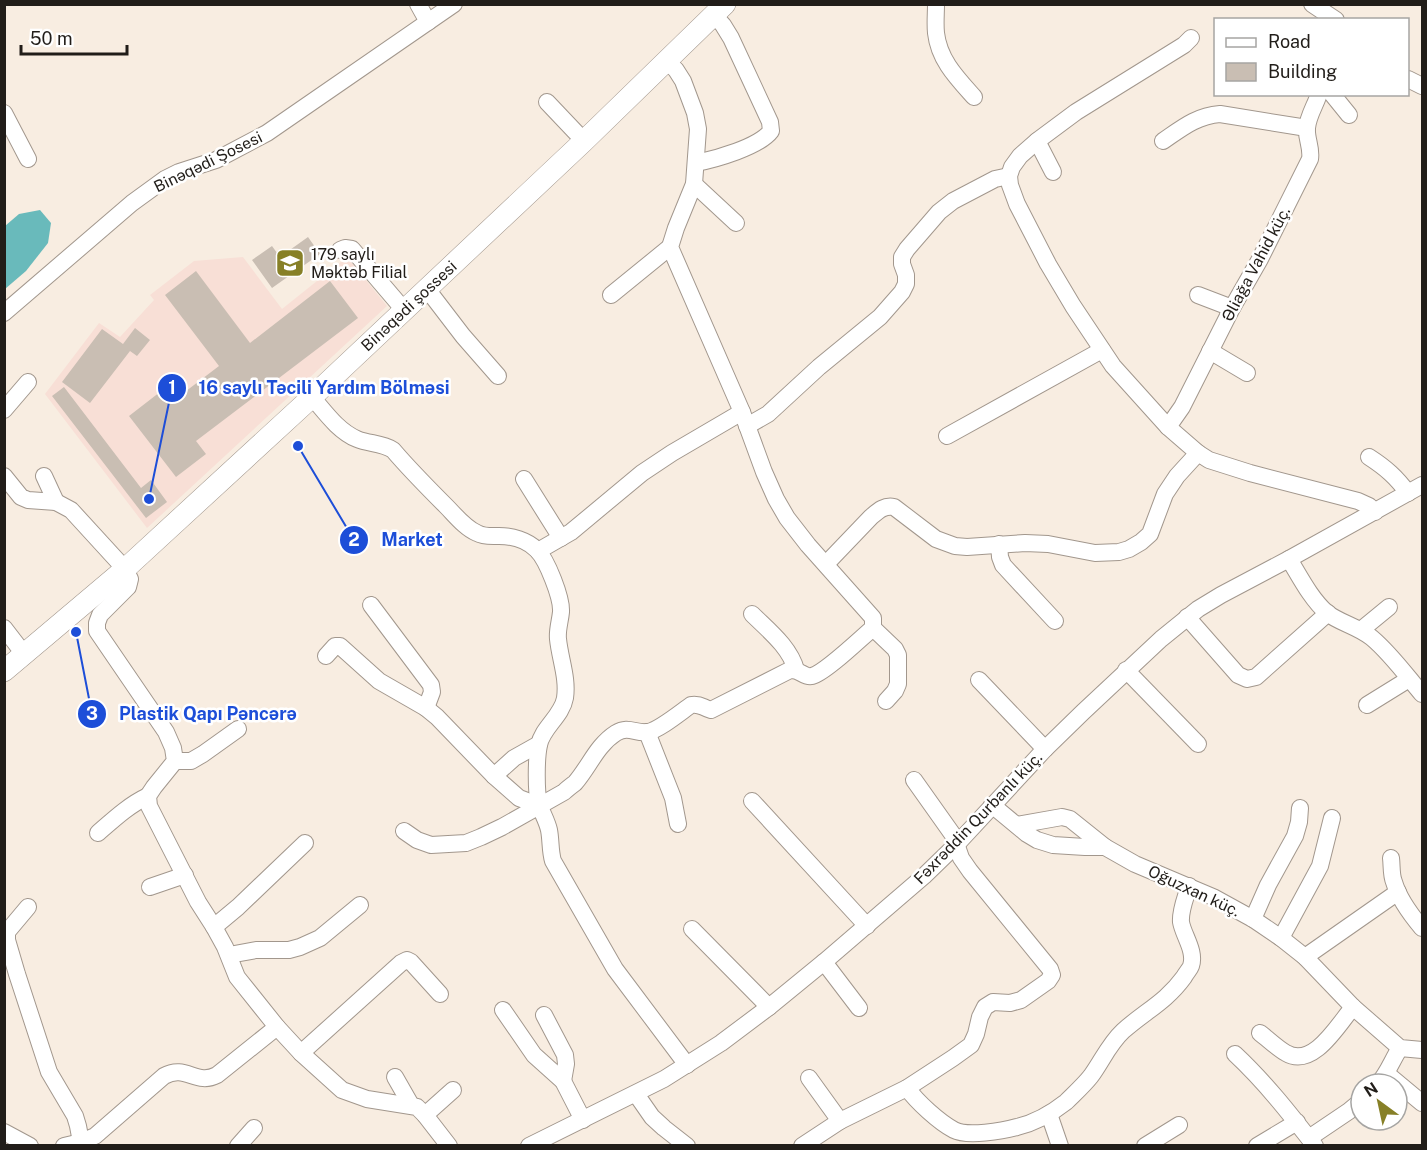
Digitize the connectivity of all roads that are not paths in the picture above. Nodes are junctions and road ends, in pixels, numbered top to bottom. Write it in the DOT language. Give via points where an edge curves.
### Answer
graph roads {
  1 [pos="418,4"];
  2 [pos="454,4"];
  3 [pos="936,4"];
  4 [pos="719,10"];
  5 [pos="428,22"];
  6 [pos="1191,38"];
  7 [pos="667,62"];
  8 [pos="1318,96"];
  9 [pos="1334,96"];
  10 [pos="974,98"];
  11 [pos="547,102"];
  12 [pos="4,113"];
  13 [pos="1349,115"];
  14 [pos="1307,128"];
  15 [pos="584,141"];
  16 [pos="1037,141"];
  17 [pos="1163,141"];
  18 [pos="28,159"];
  19 [pos="696,163"];
  20 [pos="1053,172"];
  21 [pos="1009,176"];
  22 [pos="694,184"];
  23 [pos="736,223"];
  24 [pos="670,248"];
  25 [pos="340,250"];
  26 [pos="427,289"];
  27 [pos="611,295"];
  28 [pos="1198,295"];
  29 [pos="1232,308"];
  30 [pos="404,310"];
  31 [pos="4,313"];
  32 [pos="1102,350"];
  33 [pos="1210,351"];
  34 [pos="1247,373"];
  35 [pos="498,376"];
  36 [pos="28,382"];
  37 [pos="312,397"];
  38 [pos="4,410"];
  39 [pos="744,419"];
  40 [pos="1168,427"];
  41 [pos="947,436"];
  42 [pos="1198,453"];
  43 [pos="1369,457"];
  44 [pos="4,476"];
  45 [pos="44,476"];
  46 [pos="524,479"];
  47 [pos="1415,490"];
  48 [pos="56,502"];
  49 [pos="1375,512"];
  50 [pos="561,538"];
  51 [pos="999,544"];
  52 [pos="538,551"];
  53 [pos="1289,559"];
  54 [pos="826,564"];
  55 [pos="125,569"];
  56 [pos="371,605"];
  57 [pos="1389,607"];
  58 [pos="1328,613"];
  59 [pos="752,614"];
  60 [pos="1187,617"];
  61 [pos="1055,621"];
  62 [pos="873,627"];
  63 [pos="4,628"];
  64 [pos="1361,630"];
  65 [pos="24,654"];
  66 [pos="326,656"];
  67 [pos="796,669"];
  68 [pos="1126,670"];
  69 [pos="4,671"];
  70 [pos="1409,679"];
  71 [pos="979,680"];
  72 [pos="1422,694"];
  73 [pos="886,701"];
  74 [pos="1367,705"];
  75 [pos="426,708"];
  76 [pos="238,729"];
  77 [pos="647,732"];
  78 [pos="539,744"];
  79 [pos="1198,744"];
  80 [pos="1045,749"];
  81 [pos="175,761"];
  82 [pos="494,776"];
  83 [pos="914,780"];
  84 [pos="148,796"];
  85 [pos="752,801"];
  86 [pos="992,805"];
  87 [pos="540,806"];
  88 [pos="1300,807"];
  89 [pos="1332,818"];
  90 [pos="678,824"];
  91 [pos="1017,825"];
  92 [pos="404,831"];
  93 [pos="98,833"];
  94 [pos="305,843"];
  95 [pos="957,844"];
  96 [pos="1105,847"];
  97 [pos="1391,858"];
  98 [pos="185,875"];
  99 [pos="1189,886"];
  100 [pos="150,887"];
  101 [pos="1398,892"];
  102 [pos="360,905"];
  103 [pos="28,907"];
  104 [pos="1253,919"];
  105 [pos="867,926"];
  106 [pos="214,927"];
  107 [pos="1422,928"];
  108 [pos="692,929"];
  109 [pos="1281,938"];
  110 [pos="229,955"];
  111 [pos="1305,957"];
  112 [pos="824,962"];
  113 [pos="440,993"];
  114 [pos="769,1007"];
  115 [pos="1353,1007"];
  116 [pos="859,1008"];
  117 [pos="503,1010"];
  118 [pos="544,1015"];
  119 [pos="277,1027"];
  120 [pos="1260,1033"];
  121 [pos="1400,1048"];
  122 [pos="1422,1050"];
  123 [pos="301,1053"];
  124 [pos="1235,1054"];
  125 [pos="687,1065"];
  126 [pos="1386,1072"];
  127 [pos="395,1077"];
  128 [pos="809,1078"];
  129 [pos="563,1081"];
  130 [pos="907,1088"];
  131 [pos="453,1090"];
  132 [pos="636,1094"];
  133 [pos="1409,1095"];
  134 [pos="1422,1103"];
  135 [pos="411,1105"];
  136 [pos="1349,1111"];
  137 [pos="1049,1114"];
  138 [pos="425,1115"];
  139 [pos="583,1120"];
  140 [pos="840,1121"];
  141 [pos="1297,1122"];
  142 [pos="1179,1125"];
  143 [pos="254,1128"];
  144 [pos="4,1132"];
  145 [pos="563,1138"];
  146 [pos="81,1142"];
  147 [pos="1312,1142"];
  148 [pos="30,1146"];
  149 [pos="64,1146"];
  150 [pos="238,1146"];
  151 [pos="449,1146"];
  152 [pos="529,1146"];
  153 [pos="687,1146"];
  154 [pos="802,1146"];
  155 [pos="1060,1146"];
  156 [pos="1145,1146"];
  157 [pos="1257,1146"];
  1 -- 5 [label="street"];
  2 -- 5 [label="street, Binəqədi Şosesi"];
  3 -- 10 [label="street" via="936,31 944,61"];
  4 -- 7 [label="main road, Binəqədi şossesi"];
  4 -- 19 [label="street" via="771,122 771,131 730,154"];
  5 -- 31 [label="street, Binəqədi Şosesi" via="267,133 216,160 165,179"];
  6 -- 16 [label="street"];
  7 -- 15 [label="main road, Binəqədi şossesi"];
  7 -- 19 [label="street" via="683,81 695,113"];
  8 -- 14 [label="street, Əliağa Vahid küç."];
  9 -- 13 [label="street"];
  11 -- 15 [label="street"];
  12 -- 18 [label="street"];
  14 -- 17 [label="street" via="1207,115"];
  14 -- 29 [label="street, Əliağa Vahid küç." via="1310,159"];
  15 -- 26 [label="main road, Binəqədi şossesi"];
  16 -- 20 [label="street"];
  16 -- 21 [label="street" via="1020,156"];
  19 -- 22 [label="street"];
  21 -- 32 [label="street" via="1017,204 1048,264"];
  21 -- 39 [label="street" via="985,184 939,212 907,249 902,258 906,284 880,317 768,414"];
  22 -- 23 [label="street"];
  22 -- 24 [label="street"];
  24 -- 27 [label="street"];
  24 -- 39 [label="street"];
  25 -- 30 [label="street" via="352,249"];
  26 -- 30 [label="main road, Binəqədi şossesi"];
  26 -- 35 [label="street"];
  28 -- 29 [label="street"];
  29 -- 33 [label="street, Əliağa Vahid küç."];
  30 -- 37 [label="main road, Binəqədi şossesi"];
  32 -- 40 [label="street"];
  32 -- 41 [label="street"];
  33 -- 34 [label="street"];
  33 -- 40 [label="street, Əliağa Vahid küç."];
  36 -- 38 [label="street"];
  37 -- 52 [label="street" via="350,436 393,450 474,532 521,540"];
  37 -- 55 [label="main road, Binəqədi şossesi"];
  39 -- 50 [label="street" via="672,453"];
  39 -- 54 [label="street" via="776,499"];
  40 -- 42 [label="street"];
  42 -- 49 [label="street" via="1242,471 1358,501"];
  42 -- 51 [label="street" via="1165,494 1150,534 1129,549 1095,553 1048,544"];
  43 -- 47 [label="street"];
  44 -- 48 [label="street" via="21,497"];
  45 -- 48 [label="street"];
  46 -- 50 [label="street"];
  47 -- 49 [label="street, Fəxrəddin Qurbanlı küç."];
  48 -- 55 [label="street" via="80,518"];
  49 -- 53 [label="street, Fəxrəddin Qurbanlı küç."];
  50 -- 52 [label="street"];
  51 -- 54 [label="street" via="967,547 944,543 888,506 871,517"];
  51 -- 61 [label="street" via="1003,565"];
  52 -- 78 [label="street" via="561,602 558,641 565,672 565,699"];
  53 -- 58 [label="street"];
  53 -- 60 [label="street, Fəxrəddin Qurbanlı küç."];
  54 -- 62 [label="street" via="873,618"];
  55 -- 65 [label="main road, Binəqədi şossesi"];
  55 -- 81 [label="street" via="130,579 128,587 100,615 97,631 166,732"];
  56 -- 75 [label="street" via="431,685"];
  57 -- 64 [label="street"];
  58 -- 60 [label="street" via="1256,677 1247,679 1238,675"];
  58 -- 64 [label="street"];
  59 -- 67 [label="street" via="787,650"];
  60 -- 68 [label="street, Fəxrəddin Qurbanlı küç."];
  62 -- 67 [label="street" via="814,676"];
  62 -- 73 [label="street" via="898,655 898,684"];
  63 -- 65 [label="street"];
  64 -- 70 [label="street"];
  65 -- 69 [label="main road, Binəqədi şossesi"];
  66 -- 75 [label="street" via="334,646 340,646 379,681"];
  67 -- 77 [label="street" via="715,708 691,705"];
  68 -- 79 [label="street"];
  68 -- 80 [label="street, Fəxrəddin Qurbanlı küç."];
  70 -- 72 [label="street"];
  70 -- 74 [label="street"];
  71 -- 80 [label="street"];
  75 -- 82 [label="street"];
  76 -- 81 [label="street" via="191,761"];
  77 -- 87 [label="street" via="625,729 616,733 602,745 575,783"];
  77 -- 90 [label="street" via="673,798"];
  78 -- 82 [label="street" via="514,758"];
  78 -- 87 [label="street"];
  80 -- 86 [label="street, Fəxrəddin Qurbanlı küç."];
  81 -- 84 [label="street"];
  82 -- 87 [label="street" via="519,798"];
  83 -- 95 [label="street"];
  84 -- 93 [label="street"];
  84 -- 98 [label="street" via="149,806"];
  85 -- 105 [label="street"];
  86 -- 91 [label="street, Oğuzxan küç."];
  86 -- 95 [label="street, Fəxrəddin Qurbanlı küç."];
  87 -- 92 [label="street" via="466,843 431,845"];
  87 -- 125 [label="street" via="550,832 553,861 615,969"];
  88 -- 104 [label="street" via="1294,836"];
  89 -- 109 [label="street" via="1320,866"];
  91 -- 96 [label="street, Oğuzxan küç." via="1037,840 1053,844"];
  91 -- 96 [label="street" via="1070,819"];
  94 -- 106 [label="street"];
  95 -- 105 [label="street, Fəxrəddin Qurbanlı küç."];
  95 -- 130 [label="street" via="970,871 1052,975 1021,1000 993,1002 986,1007 971,1045"];
  96 -- 99 [label="street, Oğuzxan küç."];
  97 -- 101 [label="street"];
  98 -- 100 [label="street"];
  98 -- 106 [label="street"];
  99 -- 104 [label="street, Oğuzxan küç."];
  99 -- 137 [label="street" via="1181,922 1191,966 1177,986 1114,1040 1091,1076"];
  101 -- 107 [label="street"];
  101 -- 111 [label="street"];
  102 -- 110 [label="street" via="320,938 300,947"];
  103 -- 146 [label="street" via="7,940 49,1072 75,1116"];
  104 -- 109 [label="street, Oğuzxan küç."];
  105 -- 112 [label="street, Fəxrəddin Qurbanlı küç."];
  106 -- 110 [label="street"];
  108 -- 114 [label="street"];
  109 -- 111 [label="street, Oğuzxan küç."];
  110 -- 119 [label="street" via="237,977"];
  111 -- 115 [label="street, Oğuzxan küç."];
  112 -- 114 [label="street, Fəxrəddin Qurbanlı küç."];
  112 -- 116 [label="street"];
  113 -- 123 [label="street" via="407,960"];
  114 -- 125 [label="street, Fəxrəddin Qurbanlı küç."];
  115 -- 120 [label="street" via="1318,1049 1309,1054 1296,1057 1286,1053"];
  115 -- 121 [label="street, Oğuzxan küç."];
  117 -- 129 [label="street" via="534,1055"];
  118 -- 129 [label="street" via="565,1055"];
  119 -- 123 [label="street"];
  119 -- 146 [label="street" via="210,1079 181,1071 164,1076 102,1131"];
  121 -- 122 [label="street"];
  121 -- 126 [label="street"];
  123 -- 135 [label="street" via="342,1090 367,1099"];
  124 -- 141 [label="street"];
  125 -- 132 [label="street, Fəxrəddin Qurbanlı küç."];
  127 -- 135 [label="street"];
  128 -- 140 [label="street"];
  129 -- 139 [label="street"];
  130 -- 137 [label="street" via="921,1105 963,1133 1017,1127"];
  130 -- 140 [label="street"];
  131 -- 138 [label="street"];
  132 -- 139 [label="street, Fəxrəddin Qurbanlı küç."];
  132 -- 153 [label="street" via="652,1117"];
  133 -- 134 [label="street"];
  135 -- 138 [label="street"];
  136 -- 147 [label="street"];
  137 -- 155 [label="street"];
  138 -- 151 [label="street"];
  139 -- 145 [label="street, Fəxrəddin Qurbanlı küç."];
  140 -- 154 [label="street"];
  141 -- 147 [label="street"];
  141 -- 157 [label="street"];
  142 -- 156 [label="street"];
  143 -- 150 [label="street"];
  144 -- 148 [label="street"];
  145 -- 152 [label="street, Fəxrəddin Qurbanlı küç."];
  146 -- 149 [label="street"];
}
